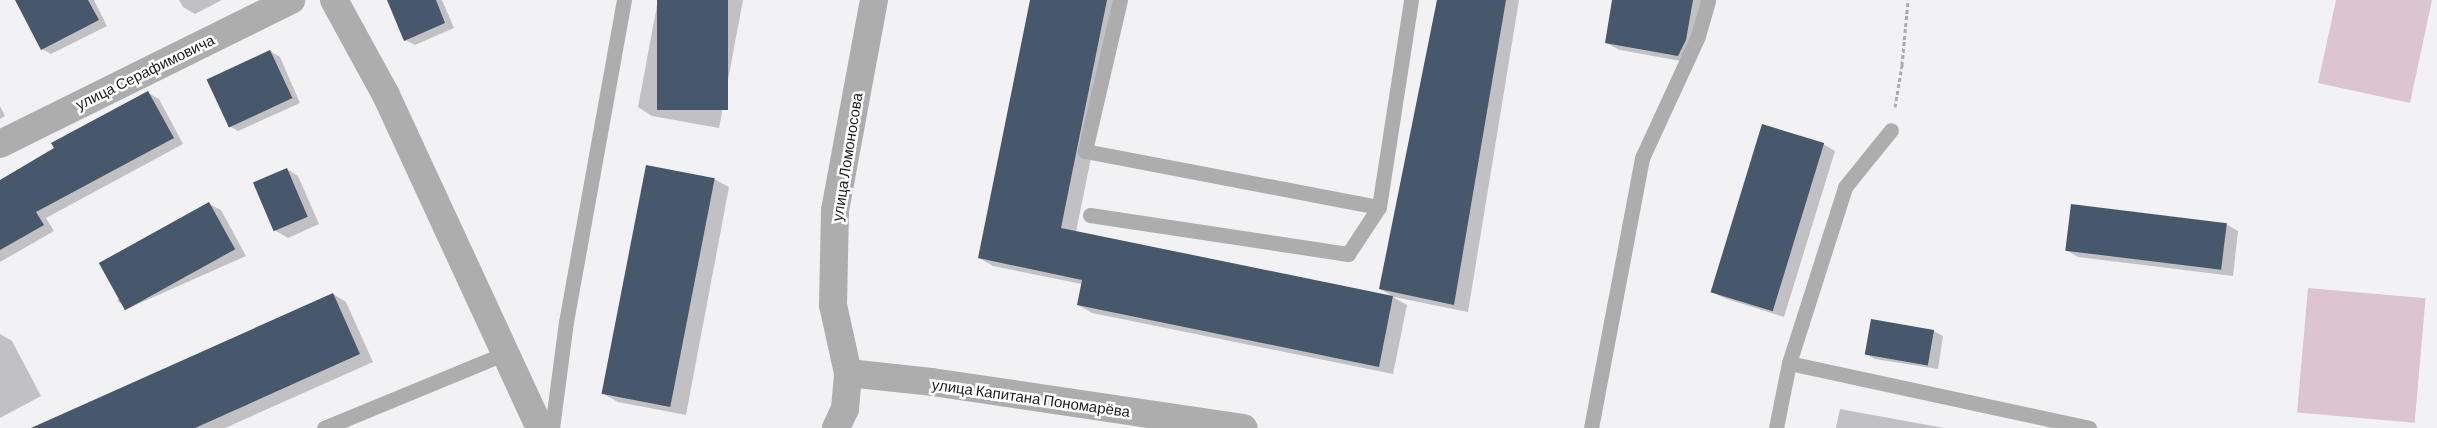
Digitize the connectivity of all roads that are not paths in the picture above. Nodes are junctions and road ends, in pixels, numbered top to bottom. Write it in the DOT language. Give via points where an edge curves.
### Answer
graph roads {
  1 [pos="291,0"];
  2 [pos="334,0"];
  3 [pos="624,0"];
  4 [pos="874,0"];
  5 [pos="1120,0"];
  6 [pos="1411,0"];
  7 [pos="1708,0"];
  8 [pos="1891,130"];
  9 [pos="0,144"];
  10 [pos="1379,208"];
  11 [pos="1090,216"];
  12 [pos="506,353"];
  13 [pos="1789,363"];
  14 [pos="848,373"];
  15 [pos="1127,420"];
  16 [pos="324,428"];
  17 [pos="540,428"];
  18 [pos="552,428"];
  19 [pos="836,428"];
  20 [pos="1244,428"];
  21 [pos="1590,428"];
  22 [pos="1776,428"];
  23 [pos="2089,428"];
  1 -- 9 [label="street, улица Серафимовича"];
  2 -- 12 [label="street" via="386,95"];
  3 -- 18 [label="lane" via="566,322"];
  4 -- 14 [label="street, улица Ломоносова" via="835,210 834,306"];
  5 -- 10 [label="lane" via="1085,151"];
  6 -- 10 [label="lane"];
  7 -- 21 [label="lane" via="1698,36 1642,158"];
  8 -- 13 [label="lane" via="1845,187"];
  10 -- 11 [label="lane" via="1348,254"];
  12 -- 16 [label="lane"];
  12 -- 17 [label="street"];
  13 -- 22 [label="lane"];
  13 -- 23 [label="lane"];
  14 -- 15 [label="street, улица Капитана Пономарёва" via="932,382"];
  14 -- 19 [label="street, улица Ломоносова" via="845,409"];
  15 -- 20 [label="street, улица Капитана Пономарёва"];
}
